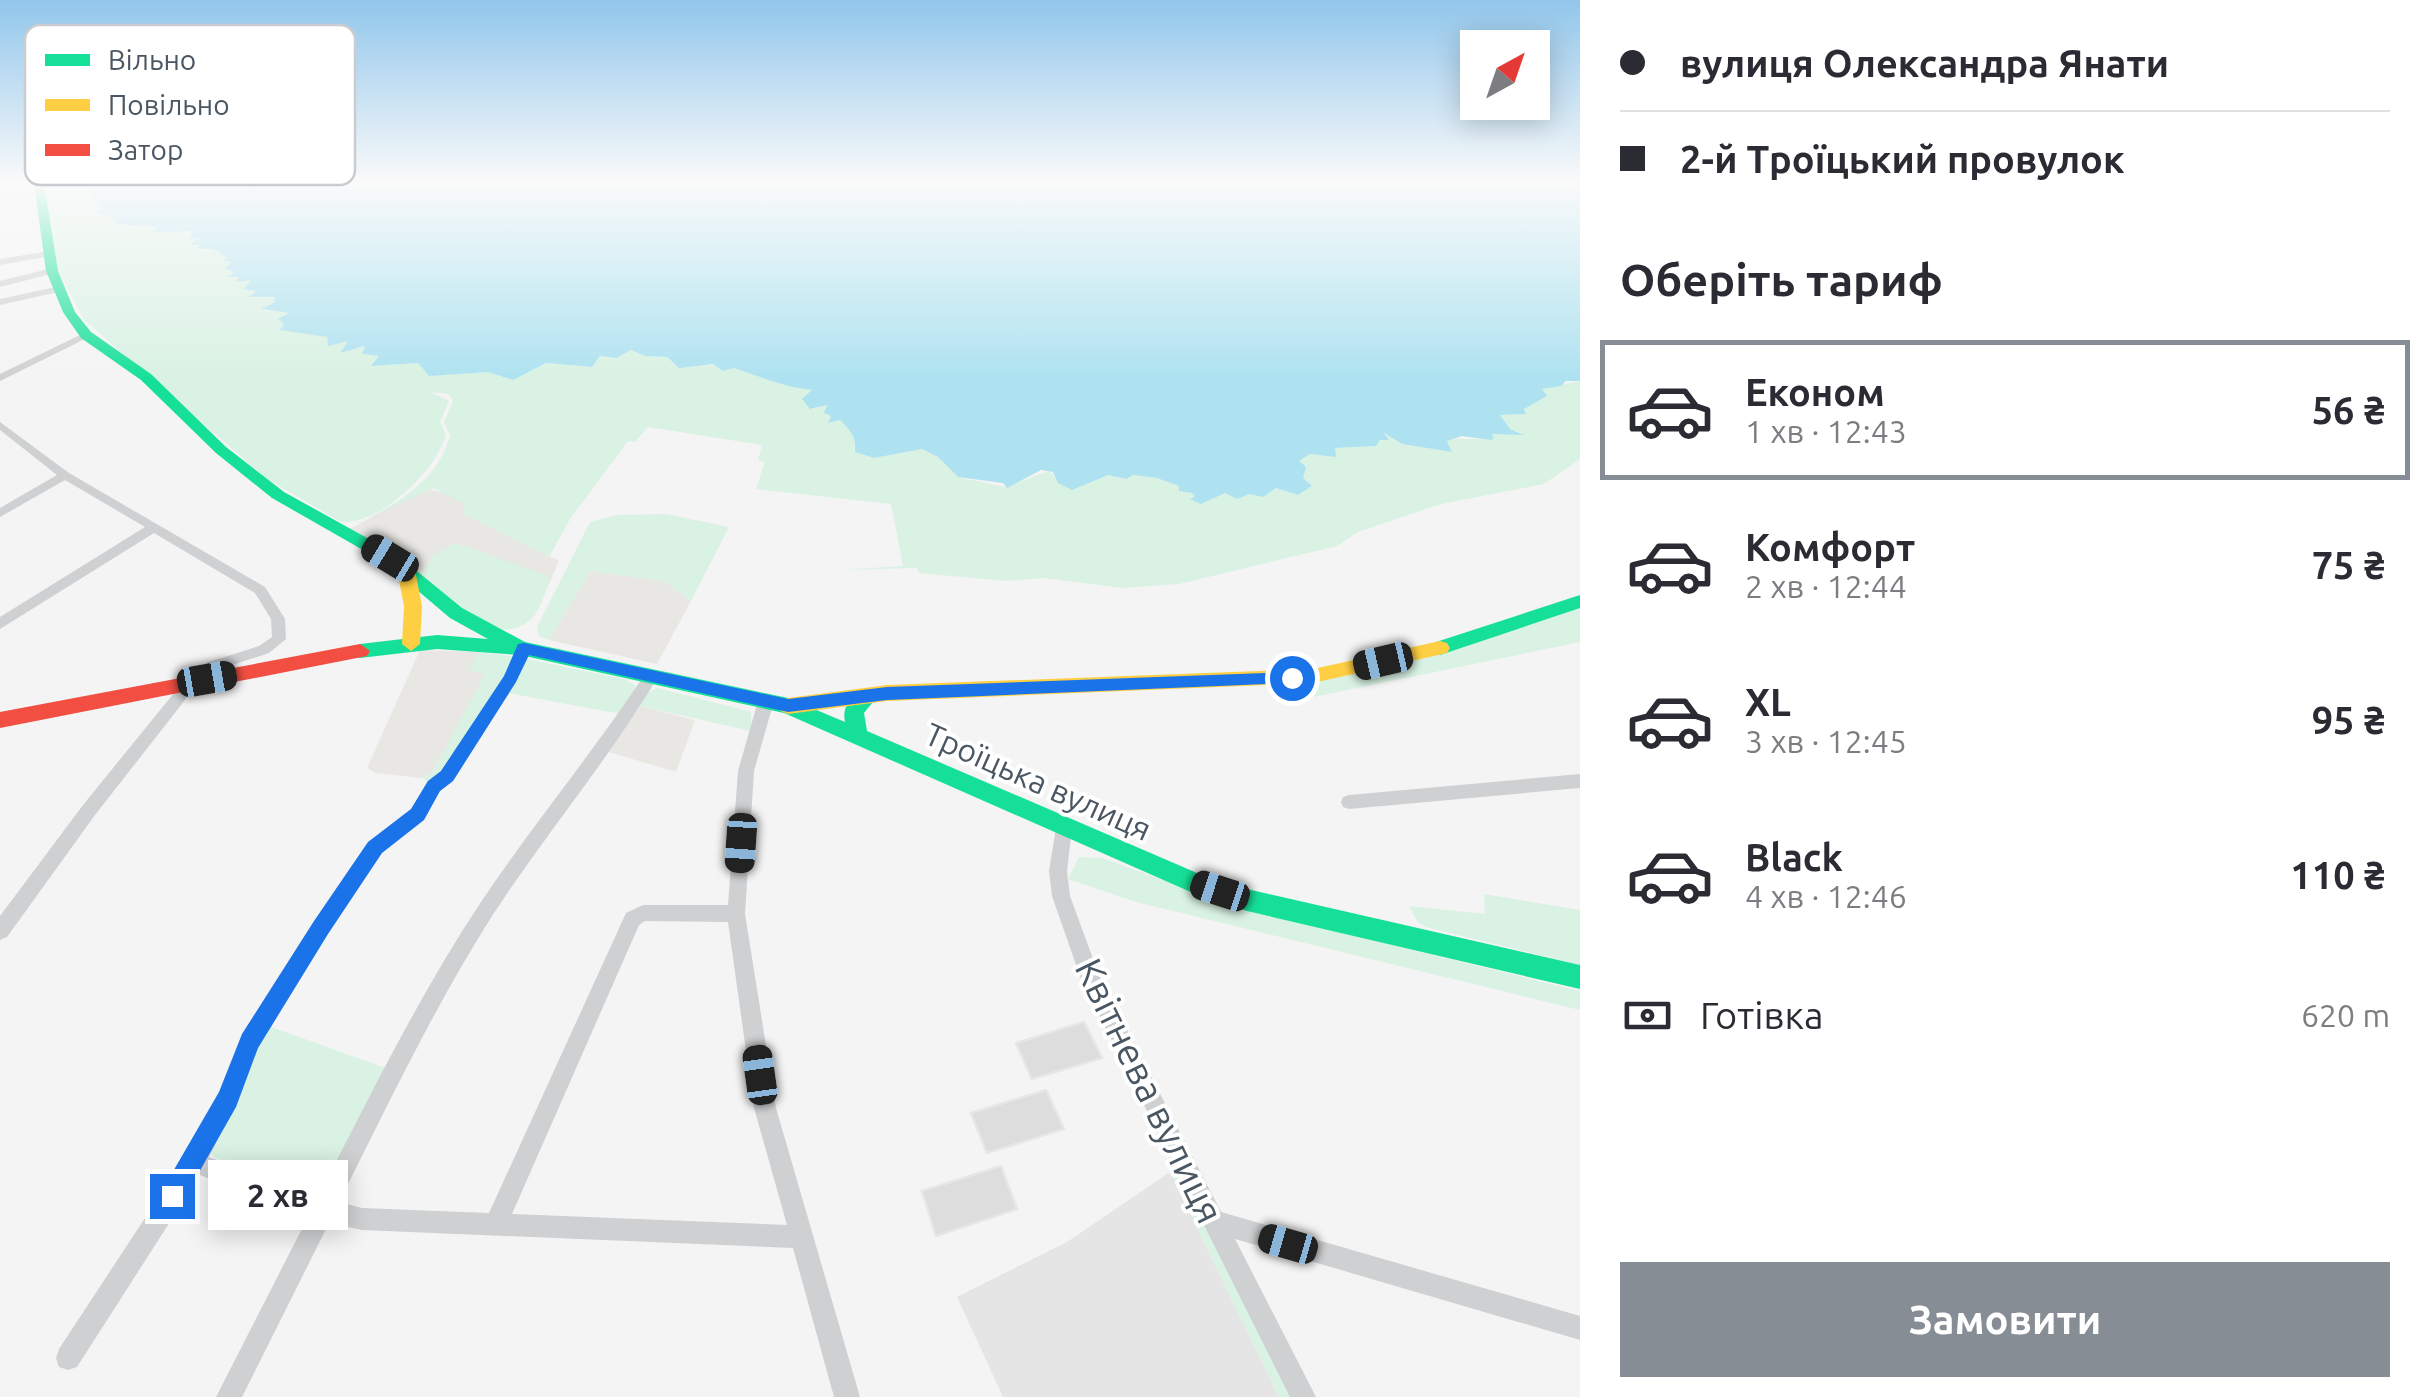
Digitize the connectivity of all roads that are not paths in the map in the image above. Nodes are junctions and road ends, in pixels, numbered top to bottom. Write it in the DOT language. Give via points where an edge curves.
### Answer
graph roads {
  1 [pos="50,248"];
  2 [pos="0,262"];
  3 [pos="54,271"];
  4 [pos="0,284"];
  5 [pos="0,302"];
  6 [pos="86,335"];
  7 [pos="0,378"];
  8 [pos="0,425"];
  9 [pos="65,475"];
  10 [pos="0,496"];
  11 [pos="18,501"];
  12 [pos="0,513"];
  13 [pos="153,528"];
  14 [pos="406,570"];
  15 [pos="1580,601"];
  16 [pos="0,624"];
  17 [pos="410,644"];
  18 [pos="522,648"];
  19 [pos="652,675"];
  20 [pos="207,679"];
  21 [pos="185,684"];
  22 [pos="867,696"];
  23 [pos="766,701"];
  24 [pos="788,706"];
  25 [pos="0,720"];
  26 [pos="858,736"];
  27 [pos="1580,781"];
  28 [pos="1349,802"];
  29 [pos="1064,828"];
  30 [pos="736,914"];
  31 [pos="0,931"];
  32 [pos="1580,978"];
  33 [pos="194,1162"];
  34 [pos="325,1208"];
  35 [pos="1212,1221"];
  36 [pos="496,1224"];
  37 [pos="798,1237"];
  38 [pos="1580,1328"];
  39 [pos="68,1358"];
  40 [pos="229,1397"];
  41 [pos="847,1397"];
  42 [pos="1302,1397"];
  1 -- 3 [label="main road"];
  2 -- 3 [label="street"];
  3 -- 4 [label="street"];
  3 -- 5 [label="street"];
  3 -- 6 [label="main road"];
  6 -- 7 [label="street"];
  6 -- 14 [label="main road" via="146,377 260,482"];
  8 -- 9 [label="street"];
  9 -- 11 [label="street"];
  9 -- 13 [label="street"];
  10 -- 11 [label="street"];
  11 -- 12 [label="street"];
  13 -- 16 [label="street"];
  13 -- 20 [label="street" via="257,588 278,619 282,634 273,646 220,662"];
  14 -- 17 [label="main road" via="413,606"];
  14 -- 18 [label="main road" via="466,620"];
  15 -- 22 [label="main road" via="1438,648 1312,676"];
  17 -- 18 [label="main road, Троїцька вулиця"];
  17 -- 20 [label="main road, Троїцька вулиця"];
  18 -- 19 [label="main road, Троїцька вулиця"];
  18 -- 33 [label="street" via="511,678 447,776 417,815 375,848 321,928 249,1042"];
  19 -- 23 [label="main road, Троїцька вулиця"];
  19 -- 34 [label="street" via="467,942"];
  20 -- 21 [label="main road, Троїцька вулиця"];
  21 -- 25 [label="main road, Троїцька вулиця"];
  21 -- 31 [label="street"];
  22 -- 24 [label="main road"];
  22 -- 26 [label="main road" via="853,710"];
  23 -- 24 [label="main road, Троїцька вулиця"];
  23 -- 30 [label="street" via="746,771"];
  24 -- 26 [label="main road, Троїцька вулиця"];
  26 -- 29 [label="main road, Троїцька вулиця"];
  27 -- 28 [label="street"];
  29 -- 32 [label="main road, Троїцька вулиця" via="1247,900"];
  29 -- 35 [label="street, Квітнева вулиця" via="1058,871 1069,925"];
  30 -- 36 [label="street" via="632,918"];
  30 -- 37 [label="street" via="764,1108"];
  33 -- 34 [label="street"];
  33 -- 39 [label="street"];
  34 -- 36 [label="street" via="362,1219"];
  34 -- 40 [label="street"];
  35 -- 38 [label="street"];
  35 -- 42 [label="street, Квітнева вулиця"];
  36 -- 37 [label="street"];
  37 -- 41 [label="street"];
}
